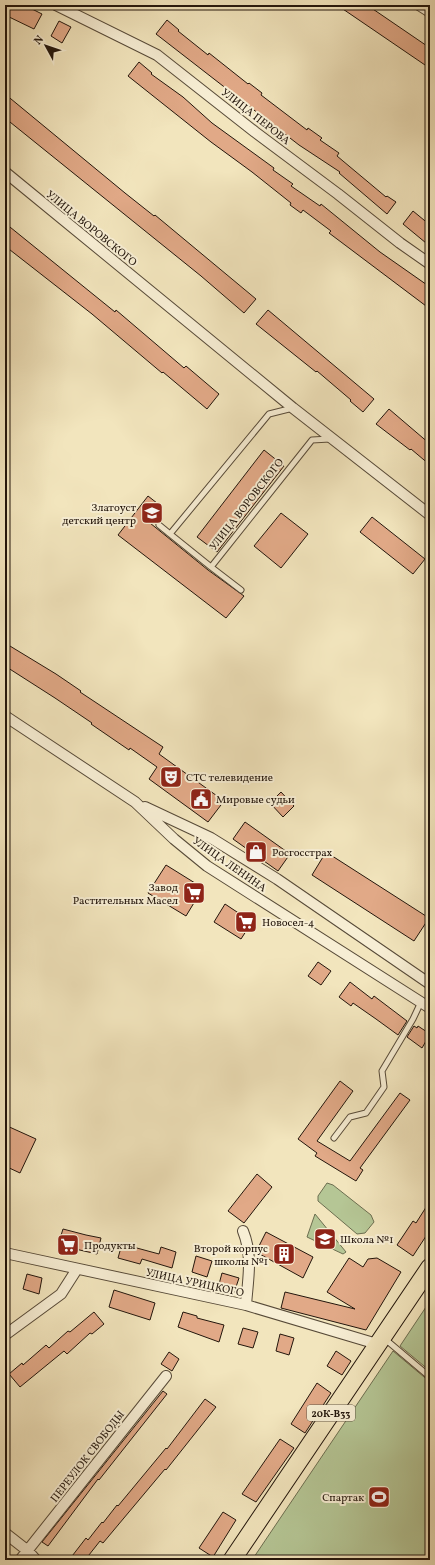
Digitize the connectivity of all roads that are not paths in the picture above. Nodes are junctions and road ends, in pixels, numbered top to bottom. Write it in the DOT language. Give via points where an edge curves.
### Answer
graph roads {
  1 [pos="56,5"];
  2 [pos="419,5"];
  3 [pos="430,12"];
  4 [pos="5,172"];
  5 [pos="430,264"];
  6 [pos="293,408"];
  7 [pos="332,439"];
  8 [pos="430,515"];
  9 [pos="159,525"];
  10 [pos="170,534"];
  11 [pos="211,567"];
  12 [pos="241,590"];
  13 [pos="6,718"];
  14 [pos="135,802"];
  15 [pos="430,984"];
  16 [pos="421,1002"];
  17 [pos="430,1008"];
  18 [pos="334,1138"];
  19 [pos="243,1231"];
  20 [pos="5,1253"];
  21 [pos="430,1267"];
  22 [pos="77,1269"];
  23 [pos="246,1305"];
  24 [pos="5,1335"];
  25 [pos="380,1340"];
  26 [pos="166,1376"];
  27 [pos="430,1378"];
  28 [pos="5,1533"];
  29 [pos="28,1551"];
  30 [pos="20,1560"];
  31 [pos="36,1560"];
  32 [pos="232,1560"];
  1 -- 5 [label="street, УЛИЦА ПЕРОВА" via="158,55"];
  2 -- 3 [label="street"];
  4 -- 6 [label="street, УЛИЦА ВОРОВСКОГО"];
  6 -- 7 [label="street, УЛИЦА ВОРОВСКОГО"];
  6 -- 10 [label="lane" via="269,414"];
  7 -- 8 [label="street, УЛИЦА ВОРОВСКОГО"];
  7 -- 11 [label="lane, УЛИЦА ВОРОВСКОГО" via="312,440"];
  9 -- 10 [label="lane, УЛИЦА ВОРОВСКОГО"];
  10 -- 11 [label="lane, УЛИЦА ВОРОВСКОГО"];
  11 -- 12 [label="lane"];
  13 -- 14 [label="street, УЛИЦА ЛЕНИНА"];
  14 -- 15 [label="street" via="211,838 290,888"];
  14 -- 16 [label="street, УЛИЦА ЛЕНИНА" via="207,866"];
  16 -- 17 [label="street, УЛИЦА ЛЕНИНА"];
  16 -- 18 [label="lane" via="382,1071 384,1087 366,1113 350,1117"];
  19 -- 23 [label="street" via="250,1259"];
  20 -- 22 [label="street, УЛИЦА УРИЦКОГО"];
  21 -- 25 [label="main road, 20К-В33"];
  22 -- 23 [label="street, УЛИЦА УРИЦКОГО"];
  22 -- 24 [label="street" via="61,1294"];
  23 -- 25 [label="street, УЛИЦА УРИЦКОГО"];
  25 -- 27 [label="lane"];
  25 -- 32 [label="main road, 20К-В33"];
  26 -- 29 [label="street, ПЕРЕУЛОК СВОБОДЫ"];
  28 -- 29 [label="street"];
  29 -- 30 [label="street, ПЕРЕУЛОК СВОБОДЫ"];
  29 -- 31 [label="street"];
}
